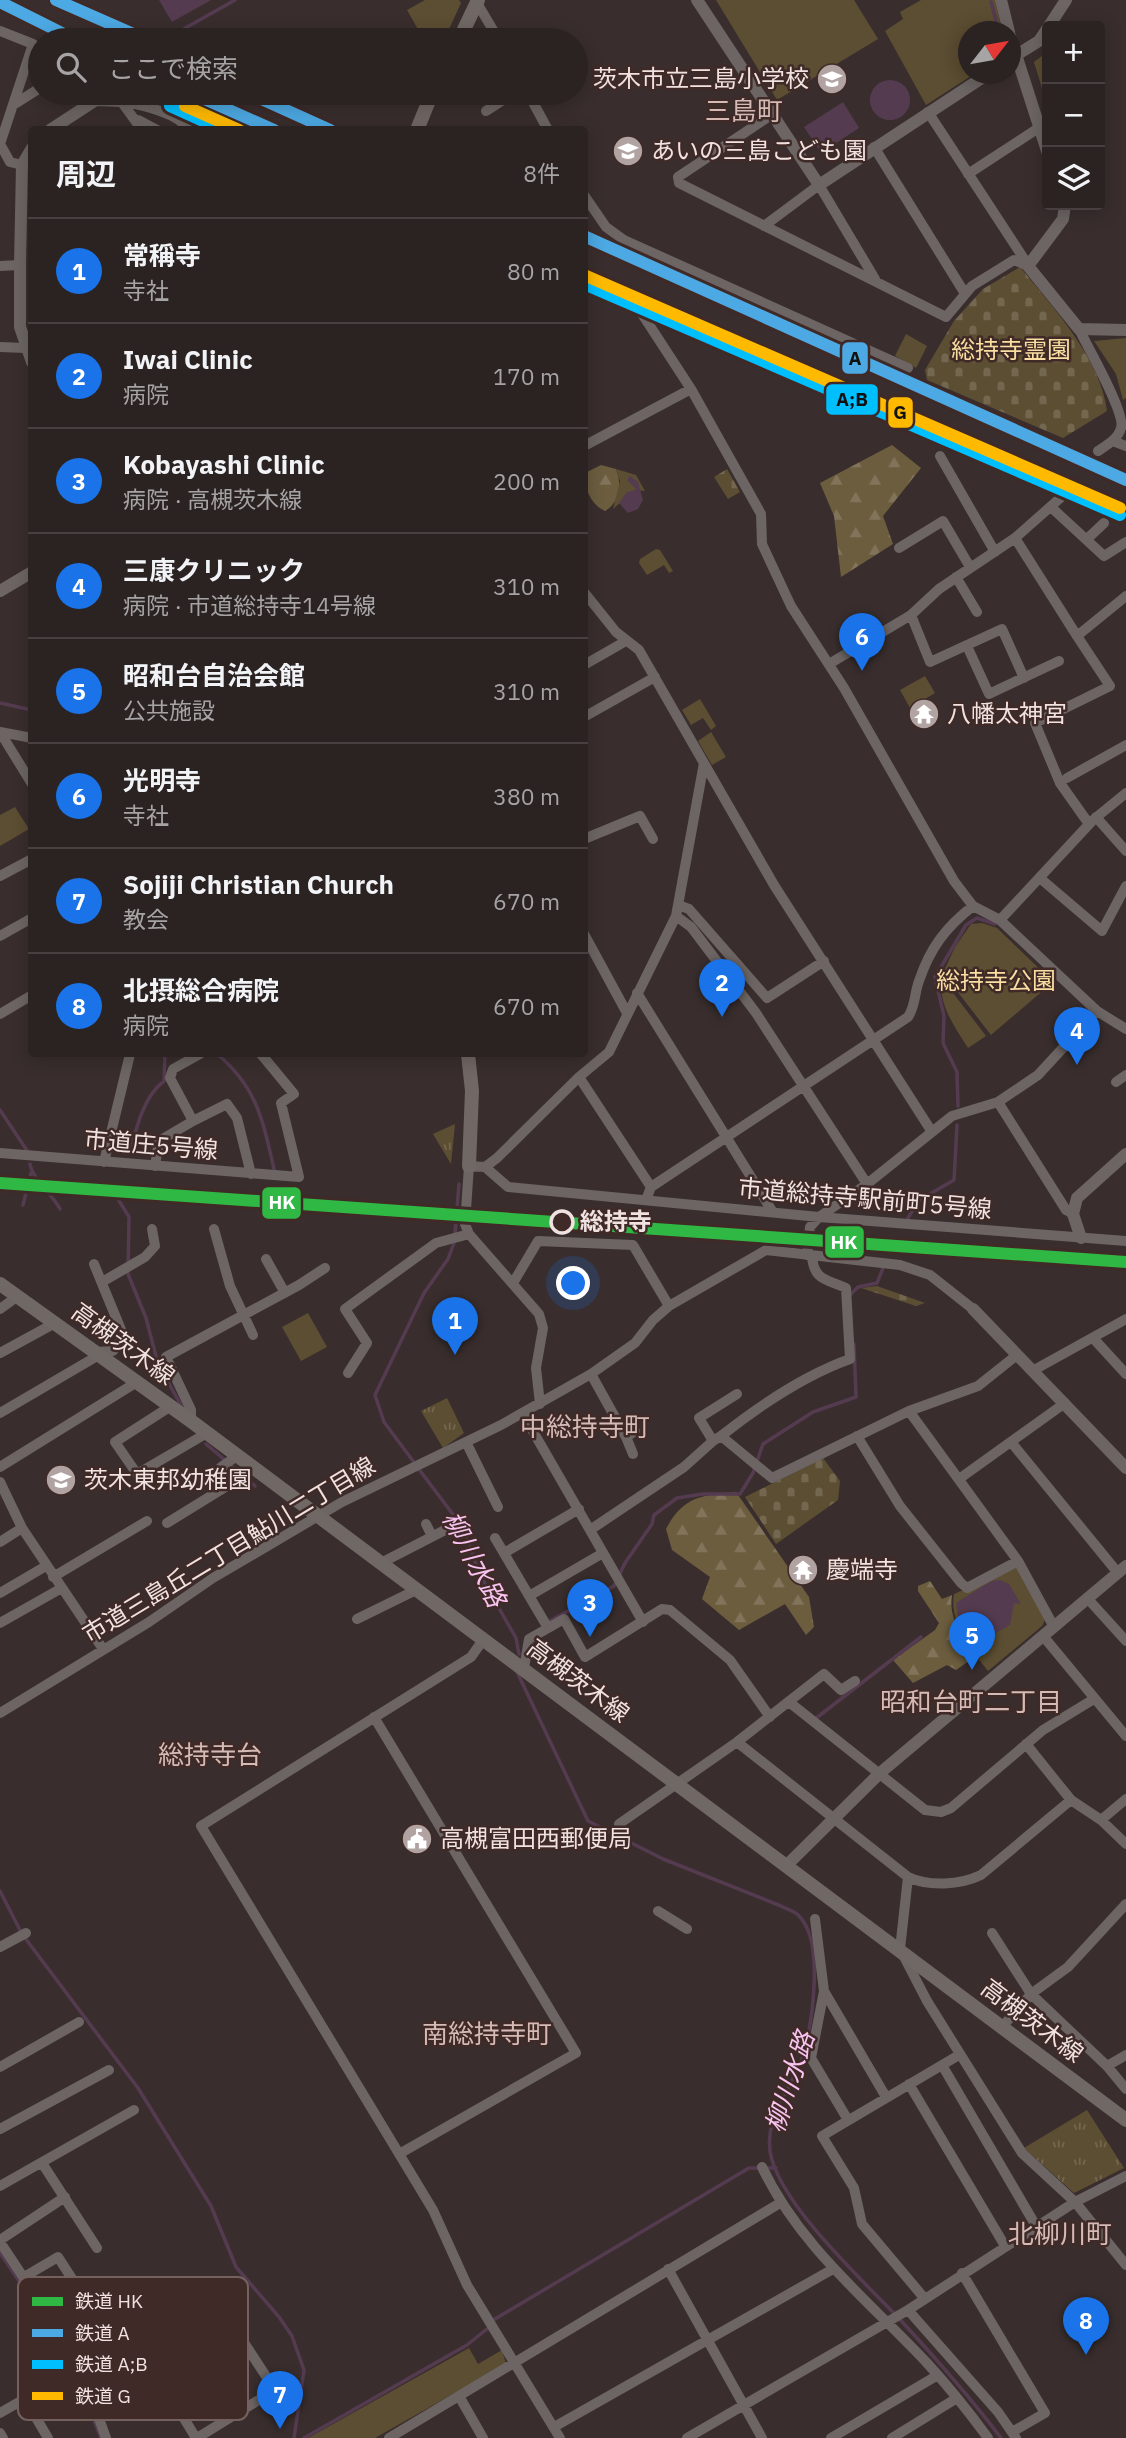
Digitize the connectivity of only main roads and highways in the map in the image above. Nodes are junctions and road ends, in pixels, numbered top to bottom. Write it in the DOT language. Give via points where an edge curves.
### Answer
graph roads {
  1 [pos="477,1"];
  2 [pos="465,28"];
  3 [pos="427,105"];
  4 [pos="418,126"];
  5 [pos="468,1057"];
  6 [pos="468,1166"];
  7 [pos="0,1284"];
  8 [pos="1126,2120"];
  1 -- 2 [label="main road"];
  3 -- 4 [label="main road"];
  5 -- 6 [label="main road" via="472,1091"];
  7 -- 8 [label="main road, 高槻茨木線" via="788,1864"];
}
